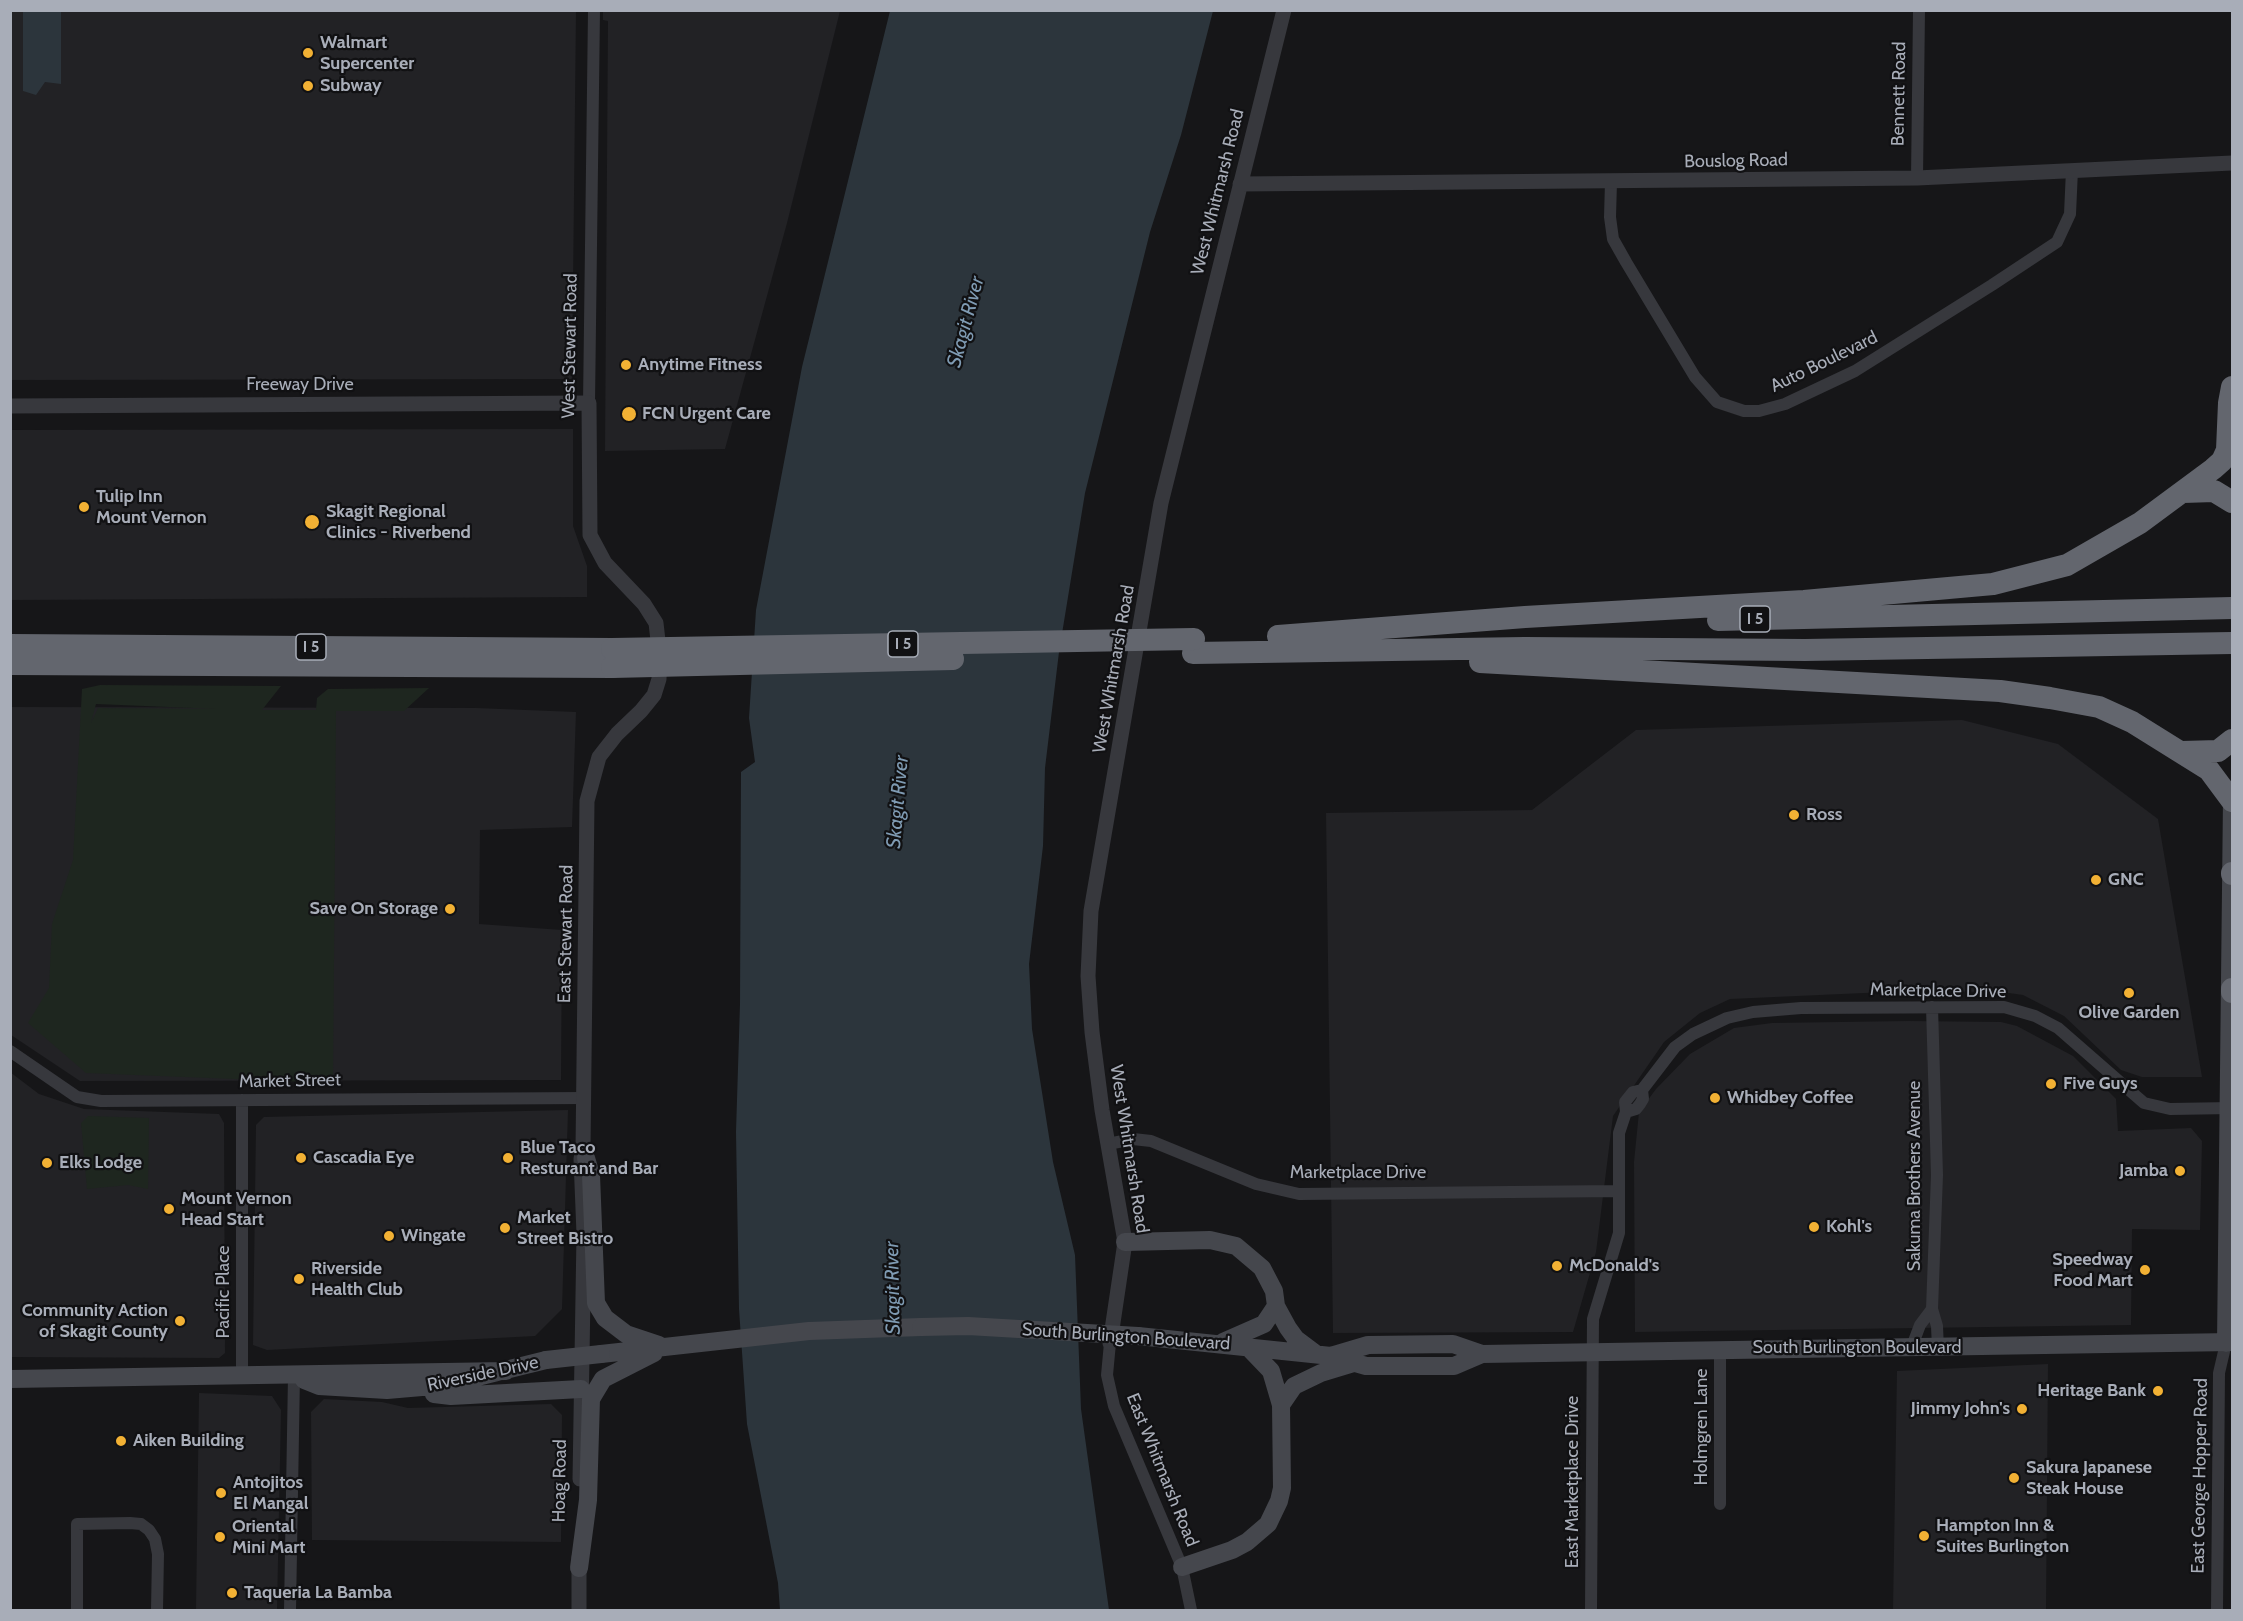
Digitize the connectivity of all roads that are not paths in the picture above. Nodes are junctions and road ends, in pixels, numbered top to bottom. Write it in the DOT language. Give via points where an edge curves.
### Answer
graph roads {
  1 [pos="594,10"];
  2 [pos="1284,10"];
  3 [pos="1919,10"];
  4 [pos="2232,163"];
  5 [pos="2072,170"];
  6 [pos="1917,178"];
  7 [pos="1611,182"];
  8 [pos="1240,184"];
  9 [pos="2232,387"];
  10 [pos="589,403"];
  11 [pos="10,406"];
  12 [pos="2183,492"];
  13 [pos="2232,502"];
  14 [pos="2232,608"];
  15 [pos="1278,636"];
  16 [pos="2232,643"];
  17 [pos="10,645"];
  18 [pos="1193,646"];
  19 [pos="1365,651"];
  20 [pos="612,658"];
  21 [pos="660,658"];
  22 [pos="10,664"];
  23 [pos="189,664"];
  24 [pos="10,676"];
  25 [pos="2232,740"];
  26 [pos="2180,752"];
  27 [pos="2232,800"];
  28 [pos="2232,873"];
  29 [pos="2232,991"];
  30 [pos="1932,1006"];
  31 [pos="10,1051"];
  32 [pos="584,1098"];
  33 [pos="242,1100"];
  34 [pos="2231,1108"];
  35 [pos="1626,1112"];
  36 [pos="1108,1144"];
  37 [pos="584,1153"];
  38 [pos="1618,1191"];
  39 [pos="1125,1242"];
  40 [pos="1276,1306"];
  41 [pos="1932,1309"];
  42 [pos="921,1327"];
  43 [pos="2229,1342"];
  44 [pos="1110,1343"];
  45 [pos="1219,1344"];
  46 [pos="1247,1346"];
  47 [pos="666,1347"];
  48 [pos="1720,1349"];
  49 [pos="1911,1349"];
  50 [pos="1938,1349"];
  51 [pos="581,1352"];
  52 [pos="1482,1354"];
  53 [pos="1592,1354"];
  54 [pos="1324,1356"];
  55 [pos="1355,1363"];
  56 [pos="506,1371"];
  57 [pos="294,1375"];
  58 [pos="242,1376"];
  59 [pos="10,1379"];
  60 [pos="581,1389"];
  61 [pos="387,1390"];
  62 [pos="1281,1405"];
  63 [pos="1720,1504"];
  64 [pos="1182,1567"];
  65 [pos="579,1568"];
  66 [pos="77,1611"];
  67 [pos="157,1611"];
  68 [pos="290,1611"];
  69 [pos="579,1611"];
  70 [pos="1191,1611"];
  71 [pos="1591,1611"];
  72 [pos="2217,1611"];
  1 -- 10 [label="street, West Stewart Road"];
  2 -- 8 [label="street, West Whitmarsh Road"];
  3 -- 6 [label="street, Bennett Road"];
  4 -- 5 [label="street, Bouslog Road"];
  5 -- 6 [label="street, Bouslog Road"];
  5 -- 7 [label="street, Auto Boulevard" via="2070,214 2057,242 1855,371 1785,404 1752,411 1739,411 1718,402 1695,377 1614,239"];
  6 -- 7 [label="street, Bouslog Road"];
  7 -- 8 [label="street, Bouslog Road"];
  8 -- 36 [label="street, West Whitmarsh Road" via="1161,503 1091,911 1091,1021"];
  9 -- 12 [label="highway" via="2224,457"];
  10 -- 11 [label="street, Freeway Drive"];
  10 -- 21 [label="street, West Stewart Road" via="590,535 605,563 644,604 656,623"];
  12 -- 13 [label="highway" via="2214,491"];
  12 -- 15 [label="highway" via="2140,523 2067,565 1993,584 1804,601"];
  14 -- 15 [label="highway, I 5"];
  15 -- 18 [label="highway, I 5"];
  16 -- 19 [label="highway, I 5" via="1805,650"];
  17 -- 20 [label="highway, I 5"];
  18 -- 19 [label="highway, I 5"];
  18 -- 20 [label="highway, I 5, bridge"];
  19 -- 26 [label="highway" via="1683,676 2000,691 2099,707"];
  20 -- 23 [label="highway, I 5"];
  21 -- 32 [label="street, East Stewart Road" via="660,679 654,695 599,757 587,801"];
  22 -- 23 [label="highway, I 5"];
  23 -- 24 [label="highway" via="89,674"];
  25 -- 26 [label="highway" via="2218,751"];
  26 -- 27 [label="highway" via="2209,770"];
  27 -- 28 [label="main road"];
  28 -- 29 [label="main road"];
  29 -- 34 [label="main road"];
  30 -- 34 [label="street, Marketplace Drive" via="2018,1010 2058,1028 2144,1103 2170,1109"];
  30 -- 35 [label="street, Marketplace Drive" via="1801,1008 1727,1018 1675,1047 1642,1090 1633,1092 1625,1102"];
  30 -- 41 [label="street, Sakuma Brothers Avenue" via="1937,1175"];
  31 -- 33 [label="street, Market Street" via="76,1097 101,1101"];
  32 -- 33 [label="street, Market Street"];
  32 -- 37 [label="street, East Stewart Road"];
  33 -- 58 [label="street, Pacific Place"];
  34 -- 43 [label="main road"];
  35 -- 38 [label="street, East Marketplace Drive" via="1619,1133"];
  36 -- 38 [label="street, Marketplace Drive" via="1132,1139 1151,1141 1256,1184 1299,1194"];
  36 -- 39 [label="street, West Whitmarsh Road"];
  37 -- 47 [label="main road" via="591,1175 596,1303 605,1318 626,1334"];
  37 -- 51 [label="street, East Stewart Road" via="586,1226"];
  38 -- 53 [label="street, East Marketplace Drive" via="1619,1233 1593,1319"];
  39 -- 40 [label="main road" via="1210,1240 1236,1246 1262,1268 1274,1291"];
  39 -- 44 [label="street, West Whitmarsh Road"];
  40 -- 45 [label="main road" via="1264,1324"];
  40 -- 54 [label="main road" via="1296,1339"];
  41 -- 49 [label="street, Sakuma Brothers Avenue" via="1920,1325"];
  41 -- 50 [label="street, Sakuma Brothers Avenue"];
  42 -- 45 [label="main road, South Burlington Boulevard, bridge" via="968,1326"];
  42 -- 47 [label="main road, Riverside Drive" via="809,1330"];
  43 -- 50 [label="main road, South Burlington Boulevard"];
  43 -- 72 [label="street, East George Hopper Road" via="2219,1373"];
  44 -- 64 [label="street, East Whitmarsh Road" via="1107,1375 1114,1406"];
  45 -- 46 [label="main road, South Burlington Boulevard"];
  46 -- 54 [label="main road, South Burlington Boulevard"];
  46 -- 62 [label="main road" via="1271,1371"];
  47 -- 56 [label="main road, Riverside Drive, bridge" via="546,1360"];
  47 -- 65 [label="main road" via="603,1378 591,1399 588,1500"];
  48 -- 49 [label="main road, South Burlington Boulevard"];
  48 -- 53 [label="main road, South Burlington Boulevard"];
  48 -- 63 [label="street, Holmgren Lane"];
  49 -- 50 [label="main road, South Burlington Boulevard"];
  51 -- 60 [label="street, Hoag Road"];
  52 -- 53 [label="main road, South Burlington Boulevard"];
  52 -- 54 [label="main road, South Burlington Boulevard" via="1453,1344 1368,1345"];
  52 -- 55 [label="main road, South Burlington Boulevard" via="1454,1366"];
  53 -- 71 [label="street, East Marketplace Drive"];
  54 -- 55 [label="main road, South Burlington Boulevard"];
  55 -- 62 [label="main road" via="1293,1386"];
  56 -- 57 [label="main road"];
  56 -- 61 [label="main road, Riverside Drive" via="445,1385"];
  57 -- 58 [label="main road, Riverside Drive"];
  57 -- 61 [label="main road, Riverside Drive" via="319,1386"];
  57 -- 68 [label="street"];
  58 -- 59 [label="main road, Riverside Drive"];
  60 -- 61 [label="main road" via="451,1396"];
  60 -- 65 [label="street, Hoag Road"];
  62 -- 64 [label="main road" via="1282,1488 1268,1524 1258,1535 1232,1550"];
  64 -- 70 [label="street, East Whitmarsh Road"];
  65 -- 69 [label="street, Hoag Road"];
  66 -- 67 [label="street" via="78,1524 130,1523 149,1530 158,1554"];
}
